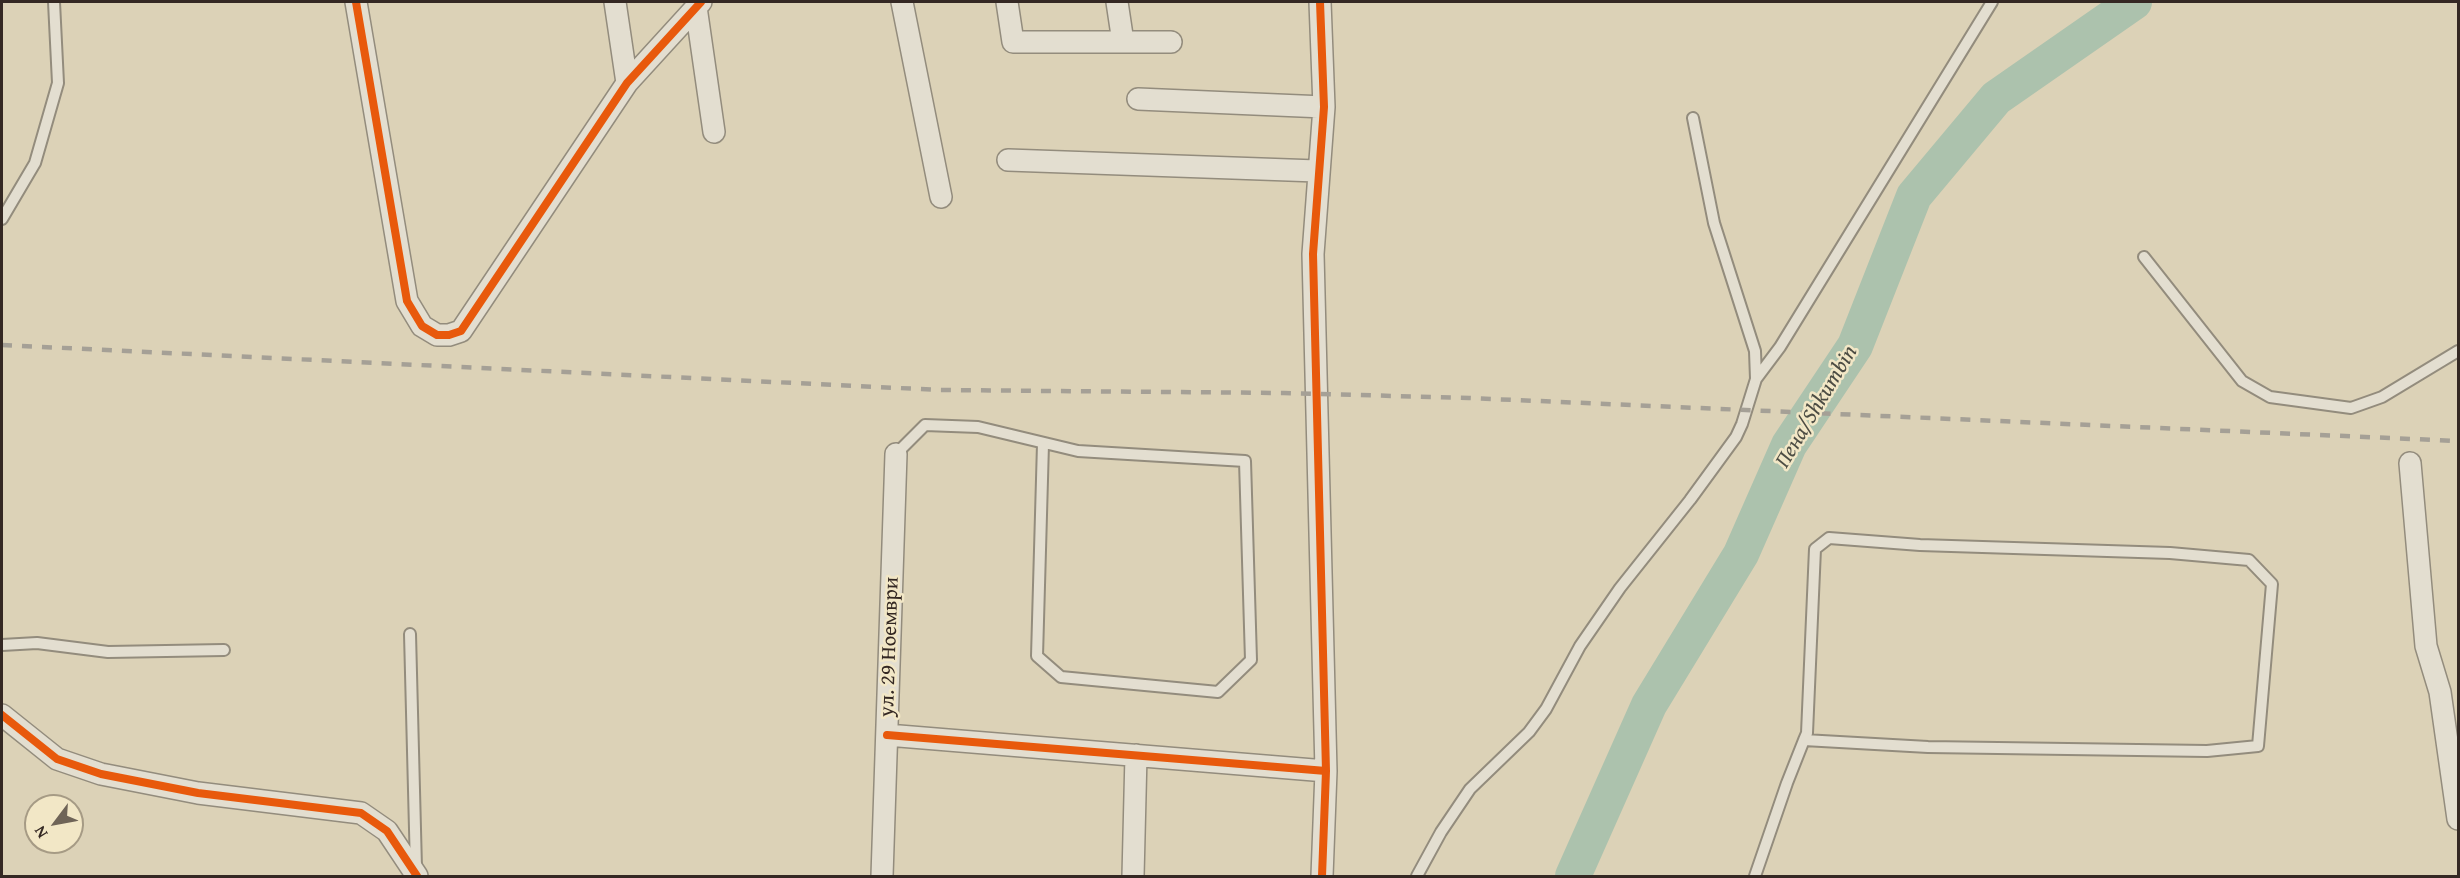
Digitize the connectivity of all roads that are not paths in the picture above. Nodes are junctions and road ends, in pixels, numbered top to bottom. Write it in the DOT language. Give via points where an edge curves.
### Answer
graph roads {
  1 [pos="54,2"];
  2 [pos="356,2"];
  3 [pos="615,2"];
  4 [pos="902,2"];
  5 [pos="1007,2"];
  6 [pos="1117,2"];
  7 [pos="1320,2"];
  8 [pos="1992,2"];
  9 [pos="699,4"];
  10 [pos="1123,42"];
  11 [pos="1171,42"];
  12 [pos="627,83"];
  13 [pos="1138,99"];
  14 [pos="1324,107"];
  15 [pos="1693,118"];
  16 [pos="714,132"];
  17 [pos="1008,160"];
  18 [pos="1317,171"];
  19 [pos="941,197"];
  20 [pos="2,219"];
  21 [pos="2144,257"];
  22 [pos="2458,351"];
  23 [pos="1756,379"];
  24 [pos="1043,444"];
  25 [pos="896,453"];
  26 [pos="2410,463"];
  27 [pos="411,634"];
  28 [pos="2,645"];
  29 [pos="224,650"];
  30 [pos="2,715"];
  31 [pos="887,735"];
  32 [pos="1804,740"];
  33 [pos="1136,755"];
  34 [pos="1326,771"];
  35 [pos="2458,819"];
  36 [pos="416,874"];
  37 [pos="882,876"];
  38 [pos="1133,876"];
  39 [pos="1322,876"];
  40 [pos="1417,876"];
  41 [pos="1755,876"];
  1 -- 20 [label="lane" via="57,83 35,163"];
  2 -- 12 [label="street" via="407,301 422,326 437,334 449,336 461,331"];
  3 -- 12 [label="street"];
  4 -- 19 [label="street"];
  5 -- 10 [label="street" via="1013,42"];
  6 -- 10 [label="street"];
  7 -- 14 [label="street"];
  8 -- 23 [label="lane" via="1786,337"];
  9 -- 12 [label="street"];
  9 -- 16 [label="street"];
  10 -- 11 [label="street"];
  13 -- 14 [label="street"];
  14 -- 18 [label="street"];
  15 -- 23 [label="lane" via="1714,224 1755,351"];
  17 -- 18 [label="street"];
  18 -- 34 [label="street" via="1313,254"];
  21 -- 22 [label="lane" via="2242,381 2270,397 2351,408 2382,397"];
  23 -- 40 [label="lane" via="1736,437 1620,588 1529,732 1470,789"];
  24 -- 24 [label="lane" via="1078,451 1245,461 1251,660 1218,692 1061,677 1037,656"];
  24 -- 25 [label="lane" via="978,427 925,425"];
  25 -- 31 [label="street, ул. 29 Ноември"];
  26 -- 35 [label="street" via="2426,646 2439,692"];
  27 -- 36 [label="lane"];
  28 -- 29 [label="lane" via="37,643 108,652"];
  30 -- 36 [label="street" via="57,759 100,774 198,793 361,813 387,831"];
  31 -- 33 [label="street"];
  31 -- 37 [label="street, ул. 29 Ноември"];
  32 -- 32 [label="lane" via="1815,549 1829,538 2250,560 2272,584 2258,746 2207,751 1928,747"];
  32 -- 41 [label="lane"];
  33 -- 34 [label="street"];
  33 -- 38 [label="street"];
  34 -- 39 [label="street"];
}
